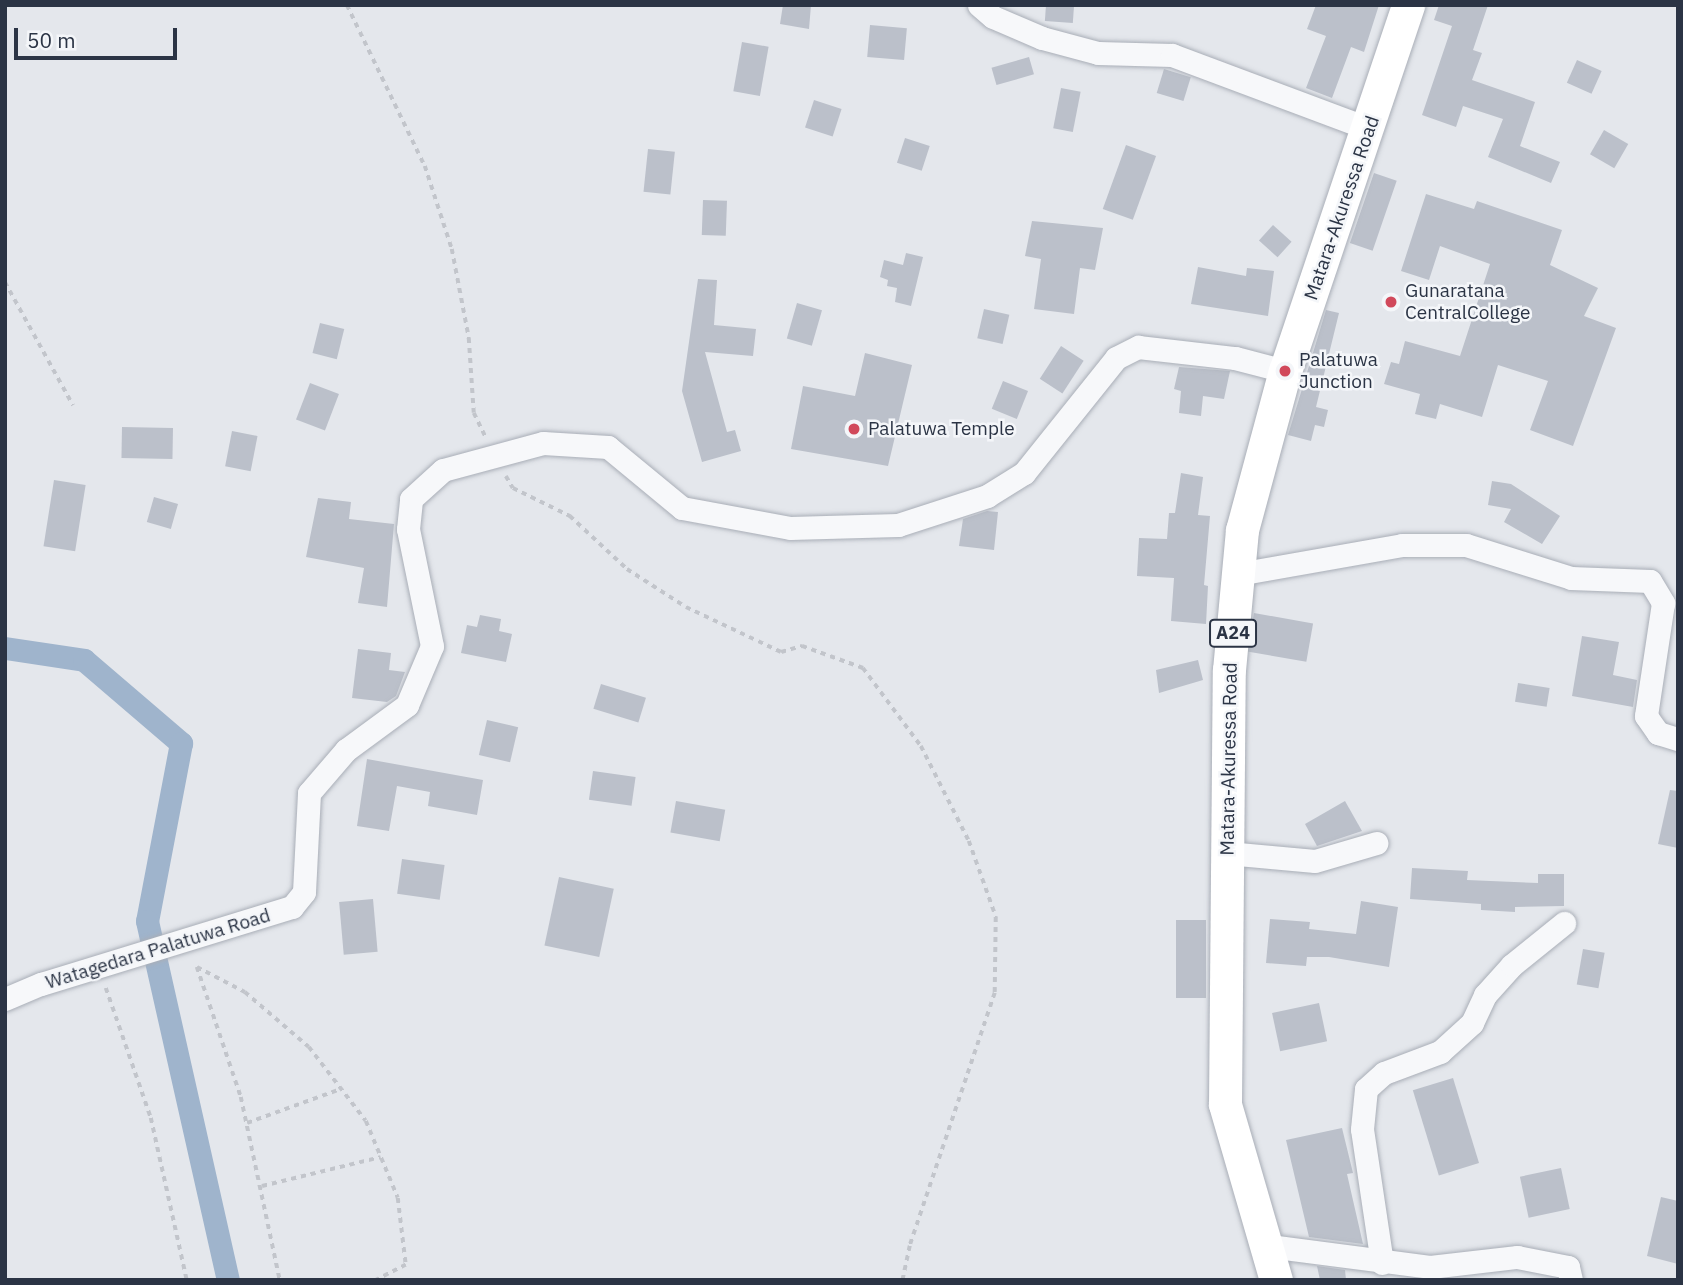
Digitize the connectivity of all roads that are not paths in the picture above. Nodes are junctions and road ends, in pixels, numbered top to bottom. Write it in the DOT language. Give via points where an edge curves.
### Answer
graph roads {
  1 [pos="979,5"];
  2 [pos="1408,5"];
  3 [pos="1370,129"];
  4 [pos="1285,371"];
  5 [pos="1238,574"];
  6 [pos="1678,739"];
  7 [pos="1376,843"];
  8 [pos="1227,853"];
  9 [pos="1564,923"];
  10 [pos="5,999"];
  11 [pos="1269,1246"];
  12 [pos="1382,1263"];
  13 [pos="1276,1280"];
  14 [pos="1571,1280"];
  1 -- 3 [label="street" via="993,17 1042,38 1098,53 1172,55"];
  2 -- 3 [label="highway, Matara-Akuressa Road / A24"];
  3 -- 4 [label="highway, Matara-Akuressa Road / A24"];
  4 -- 5 [label="highway, Matara-Akuressa Road / A24" via="1242,530"];
  4 -- 10 [label="street, Watagedara Palatuwa Road" via="1235,358 1138,347 1116,358 1024,473 987,496 898,526 790,528 682,508 608,447 543,443 443,470 411,499 408,529 432,646 407,705 346,750 309,793 304,892 292,907"];
  5 -- 6 [label="street" via="1402,545 1466,545 1571,578 1650,581 1663,603 1646,716 1658,733"];
  5 -- 8 [label="highway, Matara-Akuressa Road / A24" via="1229,670"];
  7 -- 8 [label="street" via="1315,861"];
  8 -- 11 [label="highway, Matara-Akuressa Road / A24" via="1225,1104"];
  9 -- 12 [label="street" via="1512,965 1485,995 1472,1023 1440,1052 1384,1073 1366,1089 1362,1129"];
  11 -- 12 [label="street"];
  11 -- 13 [label="highway, Matara-Akuressa Road / A24"];
  12 -- 14 [label="street" via="1430,1267 1517,1257 1567,1267"];
}
